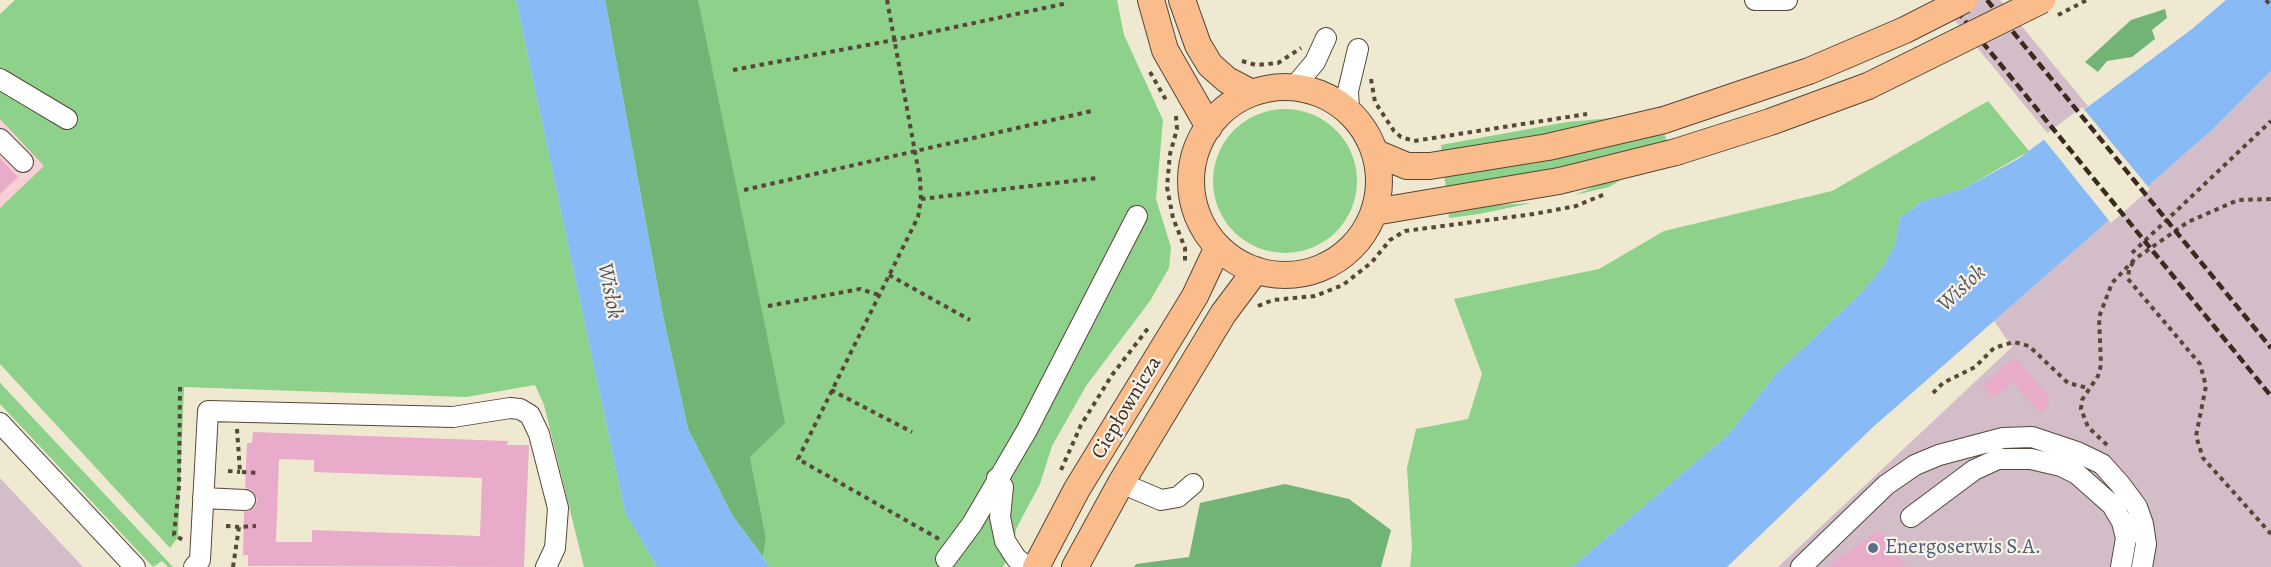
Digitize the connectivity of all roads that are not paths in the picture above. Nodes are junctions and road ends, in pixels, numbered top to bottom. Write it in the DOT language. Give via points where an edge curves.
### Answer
graph roads {
  1 [pos="1151,0"];
  2 [pos="1182,0"];
  3 [pos="1755,0"];
  4 [pos="1787,0"];
  5 [pos="1965,0"];
  6 [pos="2042,0"];
  7 [pos="1323,46"];
  8 [pos="1355,57"];
  9 [pos="0,79"];
  10 [pos="1294,87"];
  11 [pos="1252,93"];
  12 [pos="1349,111"];
  13 [pos="67,119"];
  14 [pos="1209,128"];
  15 [pos="0,139"];
  16 [pos="1376,153"];
  17 [pos="23,162"];
  18 [pos="1374,212"];
  19 [pos="1137,216"];
  20 [pos="1217,249"];
  21 [pos="1256,270"];
  22 [pos="0,423"];
  23 [pos="997,478"];
  24 [pos="1121,483"];
  25 [pos="1193,484"];
  26 [pos="203,498"];
  27 [pos="245,500"];
  28 [pos="1911,517"];
  29 [pos="950,554"];
  30 [pos="135,567"];
  31 [pos="194,567"];
  32 [pos="546,567"];
  33 [pos="1027,567"];
  34 [pos="1036,567"];
  35 [pos="1075,567"];
  36 [pos="1802,567"];
  37 [pos="2121,567"];
  38 [pos="2142,567"];
  1 -- 14 [label="main road" via="1165,50"];
  2 -- 11 [label="main road" via="1198,45 1210,65 1227,80"];
  3 -- 4 [label="street"];
  5 -- 16 [label="main road, bridge" via="1809,71 1664,120 1548,147 1430,166 1407,166"];
  6 -- 18 [label="main road, bridge" via="1868,86 1676,152 1558,181"];
  7 -- 10 [label="street"];
  8 -- 12 [label="street" via="1348,91"];
  9 -- 13 [label="street"];
  10 -- 11 [label="main road"];
  10 -- 12 [label="main road" via="1324,94"];
  11 -- 14 [label="main road" via="1220,113"];
  12 -- 16 [label="main road" via="1365,130"];
  14 -- 20 [label="main road" via="1197,151 1193,194 1202,227"];
  15 -- 17 [label="street"];
  16 -- 18 [label="main road" via="1379,183"];
  18 -- 21 [label="main road" via="1360,238 1340,258 1313,271 1285,275"];
  19 -- 23 [label="street" via="1027,430"];
  20 -- 21 [label="main road"];
  20 -- 34 [label="main road, Ciepłownicza" via="1195,296 1077,489"];
  21 -- 24 [label="main road, Ciepłownicza" via="1223,314"];
  22 -- 30 [label="street"];
  23 -- 29 [label="street"];
  23 -- 33 [label="street" via="1003,486 1000,517 1005,541"];
  24 -- 25 [label="street" via="1161,500 1178,497"];
  24 -- 35 [label="main road, Ciepłownicza"];
  26 -- 27 [label="street"];
  26 -- 31 [label="street" via="200,560"];
  26 -- 32 [label="street" via="208,411 453,417 520,409 530,415 539,434 558,508 555,548"];
  28 -- 37 [label="street" via="1974,470 1998,459 2031,459 2061,466 2077,474 2112,505 2126,538"];
  36 -- 38 [label="street" via="1886,485 1915,465 2003,438 2032,437 2102,464 2120,484 2143,524 2146,544"];
}
